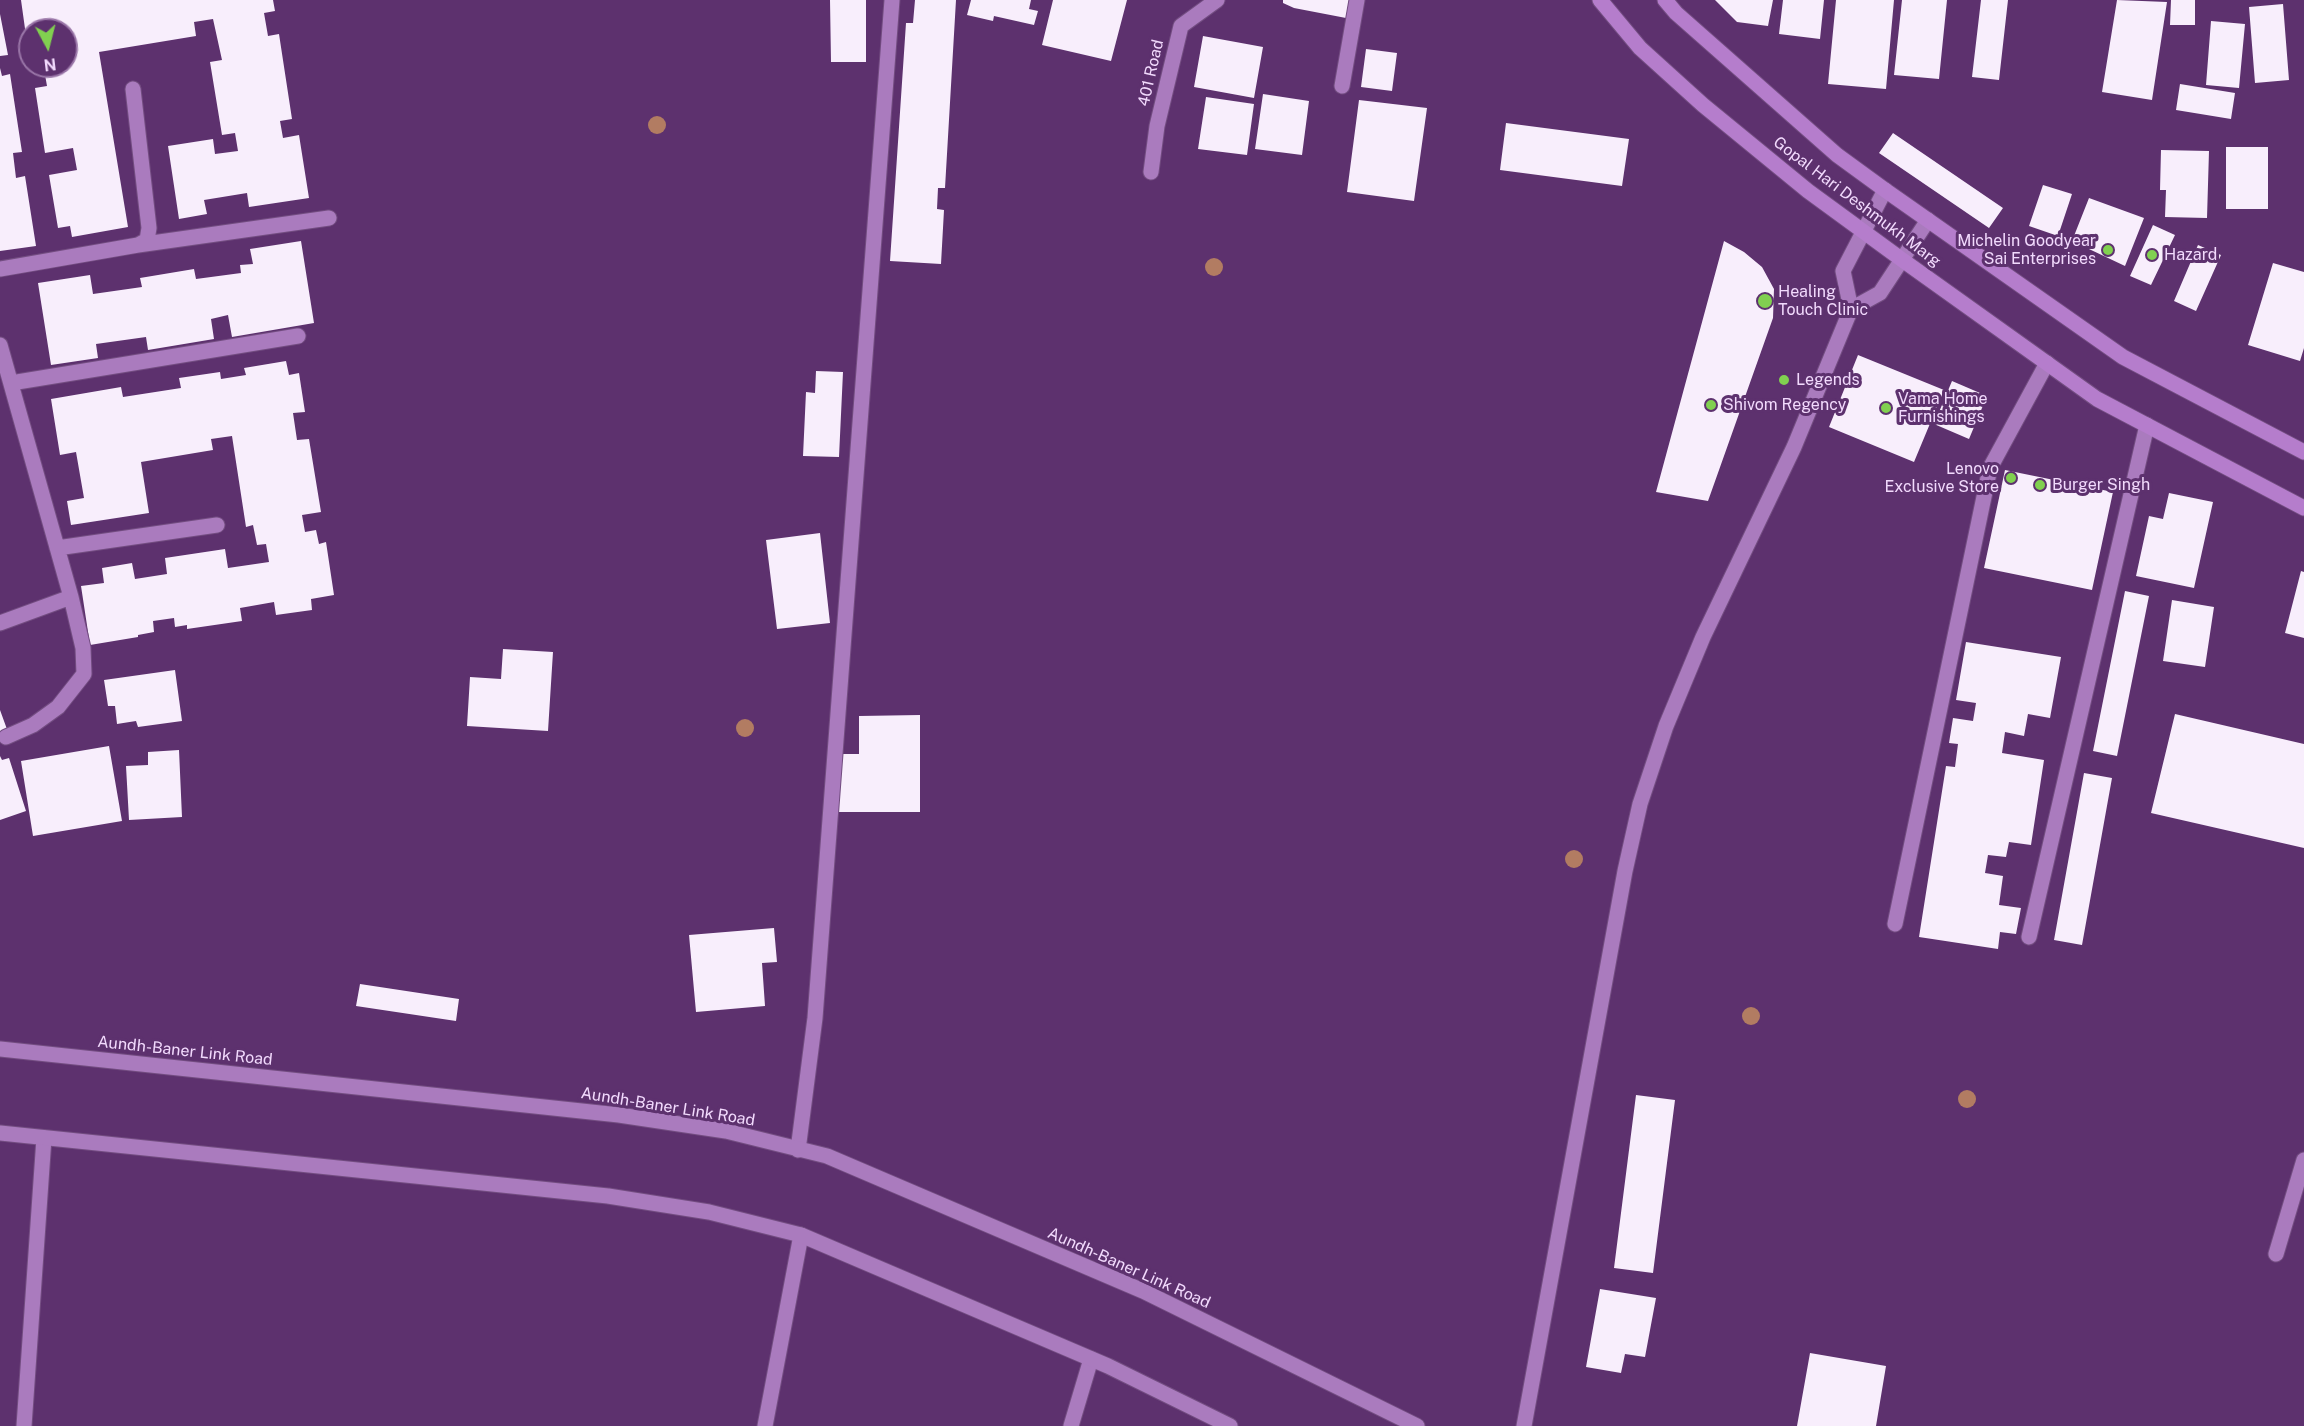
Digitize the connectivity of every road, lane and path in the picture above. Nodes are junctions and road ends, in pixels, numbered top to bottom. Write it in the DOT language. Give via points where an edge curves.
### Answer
graph roads {
  1 [pos="892,0"];
  2 [pos="1217,0"];
  3 [pos="1357,0"];
  4 [pos="1600,0"];
  5 [pos="1665,0"];
  6 [pos="1342,86"];
  7 [pos="134,89"];
  8 [pos="1151,172"];
  9 [pos="1885,190"];
  10 [pos="329,218"];
  11 [pos="1928,220"];
  12 [pos="1864,232"];
  13 [pos="138,245"];
  14 [pos="1900,259"];
  15 [pos="0,269"];
  16 [pos="1851,309"];
  17 [pos="298,336"];
  18 [pos="0,345"];
  19 [pos="2047,363"];
  20 [pos="11,383"];
  21 [pos="2147,425"];
  22 [pos="2304,452"];
  23 [pos="2304,508"];
  24 [pos="217,525"];
  25 [pos="57,548"];
  26 [pos="71,597"];
  27 [pos="0,623"];
  28 [pos="6,737"];
  29 [pos="1894,924"];
  30 [pos="2029,937"];
  31 [pos="0,1049"];
  32 [pos="0,1133"];
  33 [pos="44,1138"];
  34 [pos="798,1150"];
  35 [pos="2304,1160"];
  36 [pos="801,1235"];
  37 [pos="2276,1254"];
  38 [pos="1091,1359"];
  39 [pos="24,1426"];
  40 [pos="765,1426"];
  41 [pos="1071,1426"];
  42 [pos="1230,1426"];
  43 [pos="1417,1426"];
  44 [pos="1524,1426"];
  1 -- 34 [label="street" via="815,1018"];
  2 -- 8 [label="street, 401 Road" via="1181,26 1157,126"];
  3 -- 6 [label="street"];
  4 -- 12 [label="main road, Gopal Hari Deshmukh Marg" via="1640,48 1703,105"];
  5 -- 9 [label="main road, Gopal Hari Deshmukh Marg" via="1837,155"];
  7 -- 13 [label="street" via="149,228 147,240"];
  9 -- 11 [label="main road, Gopal Hari Deshmukh Marg"];
  9 -- 12 [label="street"];
  10 -- 13 [label="street"];
  11 -- 14 [label="street"];
  11 -- 22 [label="main road, Gopal Hari Deshmukh Marg" via="2123,357"];
  12 -- 14 [label="main road, Gopal Hari Deshmukh Marg"];
  12 -- 16 [label="street" via="1843,271"];
  13 -- 15 [label="street"];
  14 -- 16 [label="street" via="1880,293"];
  14 -- 19 [label="main road, Gopal Hari Deshmukh Marg"];
  16 -- 44 [label="street" via="1794,447 1703,637 1666,726 1640,804 1624,871"];
  17 -- 20 [label="street"];
  18 -- 20 [label="street"];
  19 -- 21 [label="main road, Gopal Hari Deshmukh Marg" via="2097,399"];
  19 -- 29 [label="street" via="1990,468"];
  20 -- 25 [label="street"];
  21 -- 23 [label="main road, Gopal Hari Deshmukh Marg"];
  21 -- 30 [label="street"];
  24 -- 25 [label="street"];
  25 -- 26 [label="street"];
  26 -- 27 [label="street"];
  26 -- 28 [label="street" via="83,648 84,674 58,707 33,725"];
  31 -- 34 [label="street, Aundh-Baner Link Road" via="619,1115 726,1131"];
  32 -- 33 [label="street"];
  33 -- 36 [label="street" via="608,1196 709,1212"];
  33 -- 39 [label="street"];
  34 -- 43 [label="street, Aundh-Baner Link Road" via="827,1156 1143,1291"];
  35 -- 37 [label="street"];
  36 -- 38 [label="street"];
  36 -- 40 [label="street"];
  38 -- 41 [label="street"];
  38 -- 42 [label="street"];
}
